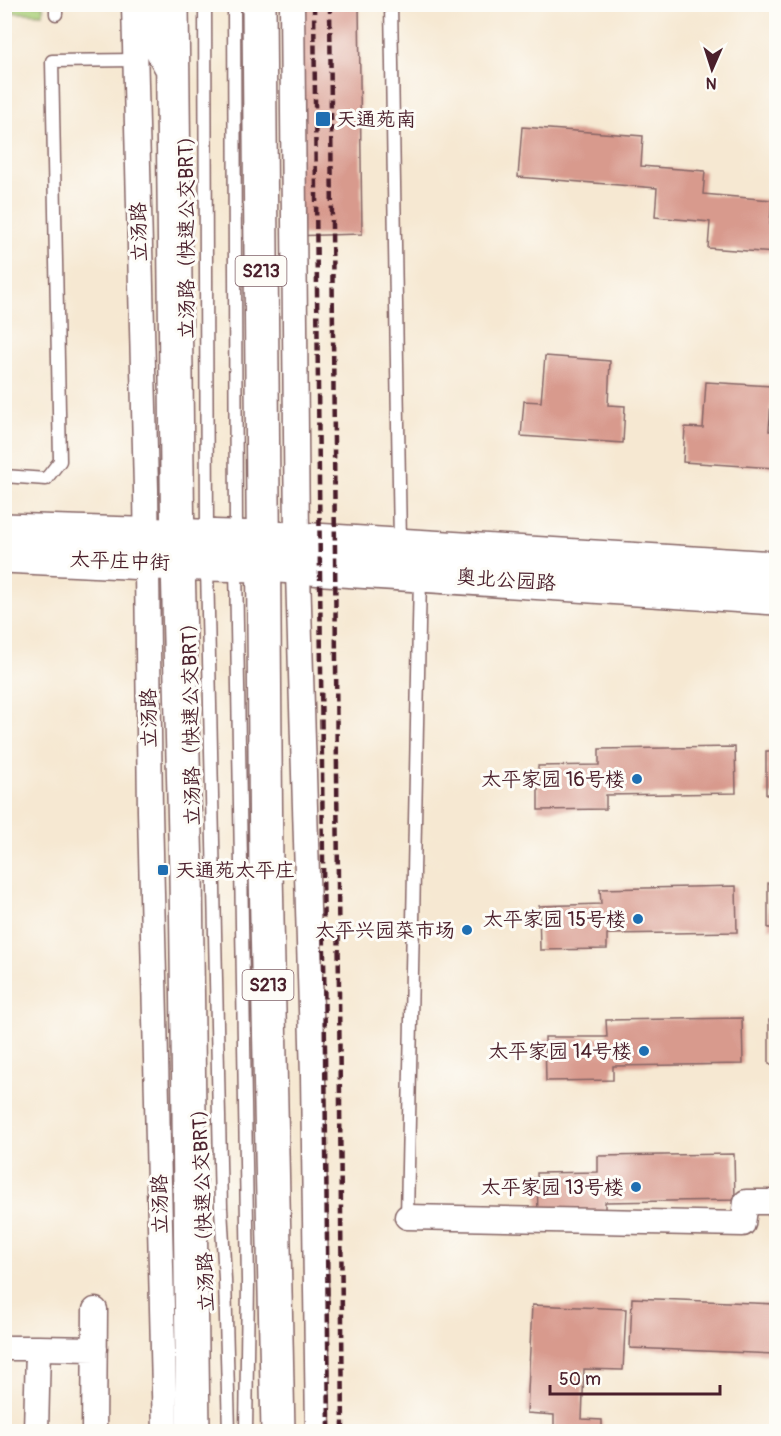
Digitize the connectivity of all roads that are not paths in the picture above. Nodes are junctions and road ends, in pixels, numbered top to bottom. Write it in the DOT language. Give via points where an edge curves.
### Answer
graph roads {
  1 [pos="136,4"];
  2 [pos="172,4"];
  3 [pos="205,4"];
  4 [pos="234,4"];
  5 [pos="259,4"];
  6 [pos="292,4"];
  7 [pos="391,4"];
  8 [pos="134,60"];
  9 [pos="174,70"];
  10 [pos="4,476"];
  11 [pos="4,530"];
  12 [pos="211,550"];
  13 [pos="298,553"];
  14 [pos="4,556"];
  15 [pos="416,557"];
  16 [pos="777,568"];
  17 [pos="777,598"];
  18 [pos="777,1202"];
  19 [pos="407,1217"];
  20 [pos="95,1310"];
  21 [pos="4,1348"];
  22 [pos="38,1348"];
  23 [pos="95,1349"];
  24 [pos="36,1431"];
  25 [pos="94,1431"];
  26 [pos="165,1431"];
  27 [pos="193,1431"];
  28 [pos="229,1431"];
  29 [pos="246,1431"];
  30 [pos="278,1431"];
  31 [pos="318,1431"];
  1 -- 8 [label="street, 立汤路 / S213"];
  1 -- 9 [label="main road"];
  2 -- 9 [label="main road, 立汤路 / S213"];
  3 -- 12 [label="lane, 立汤路（快速公交BRT）"];
  4 -- 12 [label="lane, 立汤路（快速公交BRT）"];
  5 -- 12 [label="main road, 立汤路 / S213"];
  6 -- 13 [label="street, S213"];
  7 -- 15 [label="lane"];
  8 -- 10 [label="lane" via="52,61 60,461 46,479"];
  8 -- 12 [label="street, 立汤路 / S213"];
  9 -- 12 [label="main road, 立汤路 / S213"];
  11 -- 12 [label="main road, 太平庄中街"];
  12 -- 13 [label="main road, 奥北公园路"];
  12 -- 14 [label="main road, 太平庄中街"];
  12 -- 26 [label="street, 立汤路 / S213"];
  12 -- 27 [label="main road, 立汤路 / S213" via="186,874"];
  12 -- 28 [label="lane, 立汤路（快速公交BRT）" via="220,1208"];
  12 -- 29 [label="lane, 立汤路（快速公交BRT）" via="248,1282"];
  12 -- 30 [label="main road, 立汤路 / S213" via="266,872"];
  13 -- 15 [label="main road, 奥北公园路"];
  13 -- 31 [label="street, S213" via="313,1076"];
  15 -- 16 [label="main road, 奥北公园路"];
  15 -- 17 [label="main road, 奥北公园路"];
  15 -- 19 [label="lane"];
  18 -- 19 [label="street" via="746,1202 743,1224"];
  20 -- 23 [label="street"];
  21 -- 22 [label="street"];
  22 -- 23 [label="street"];
  22 -- 24 [label="street"];
  23 -- 25 [label="street"];
}
